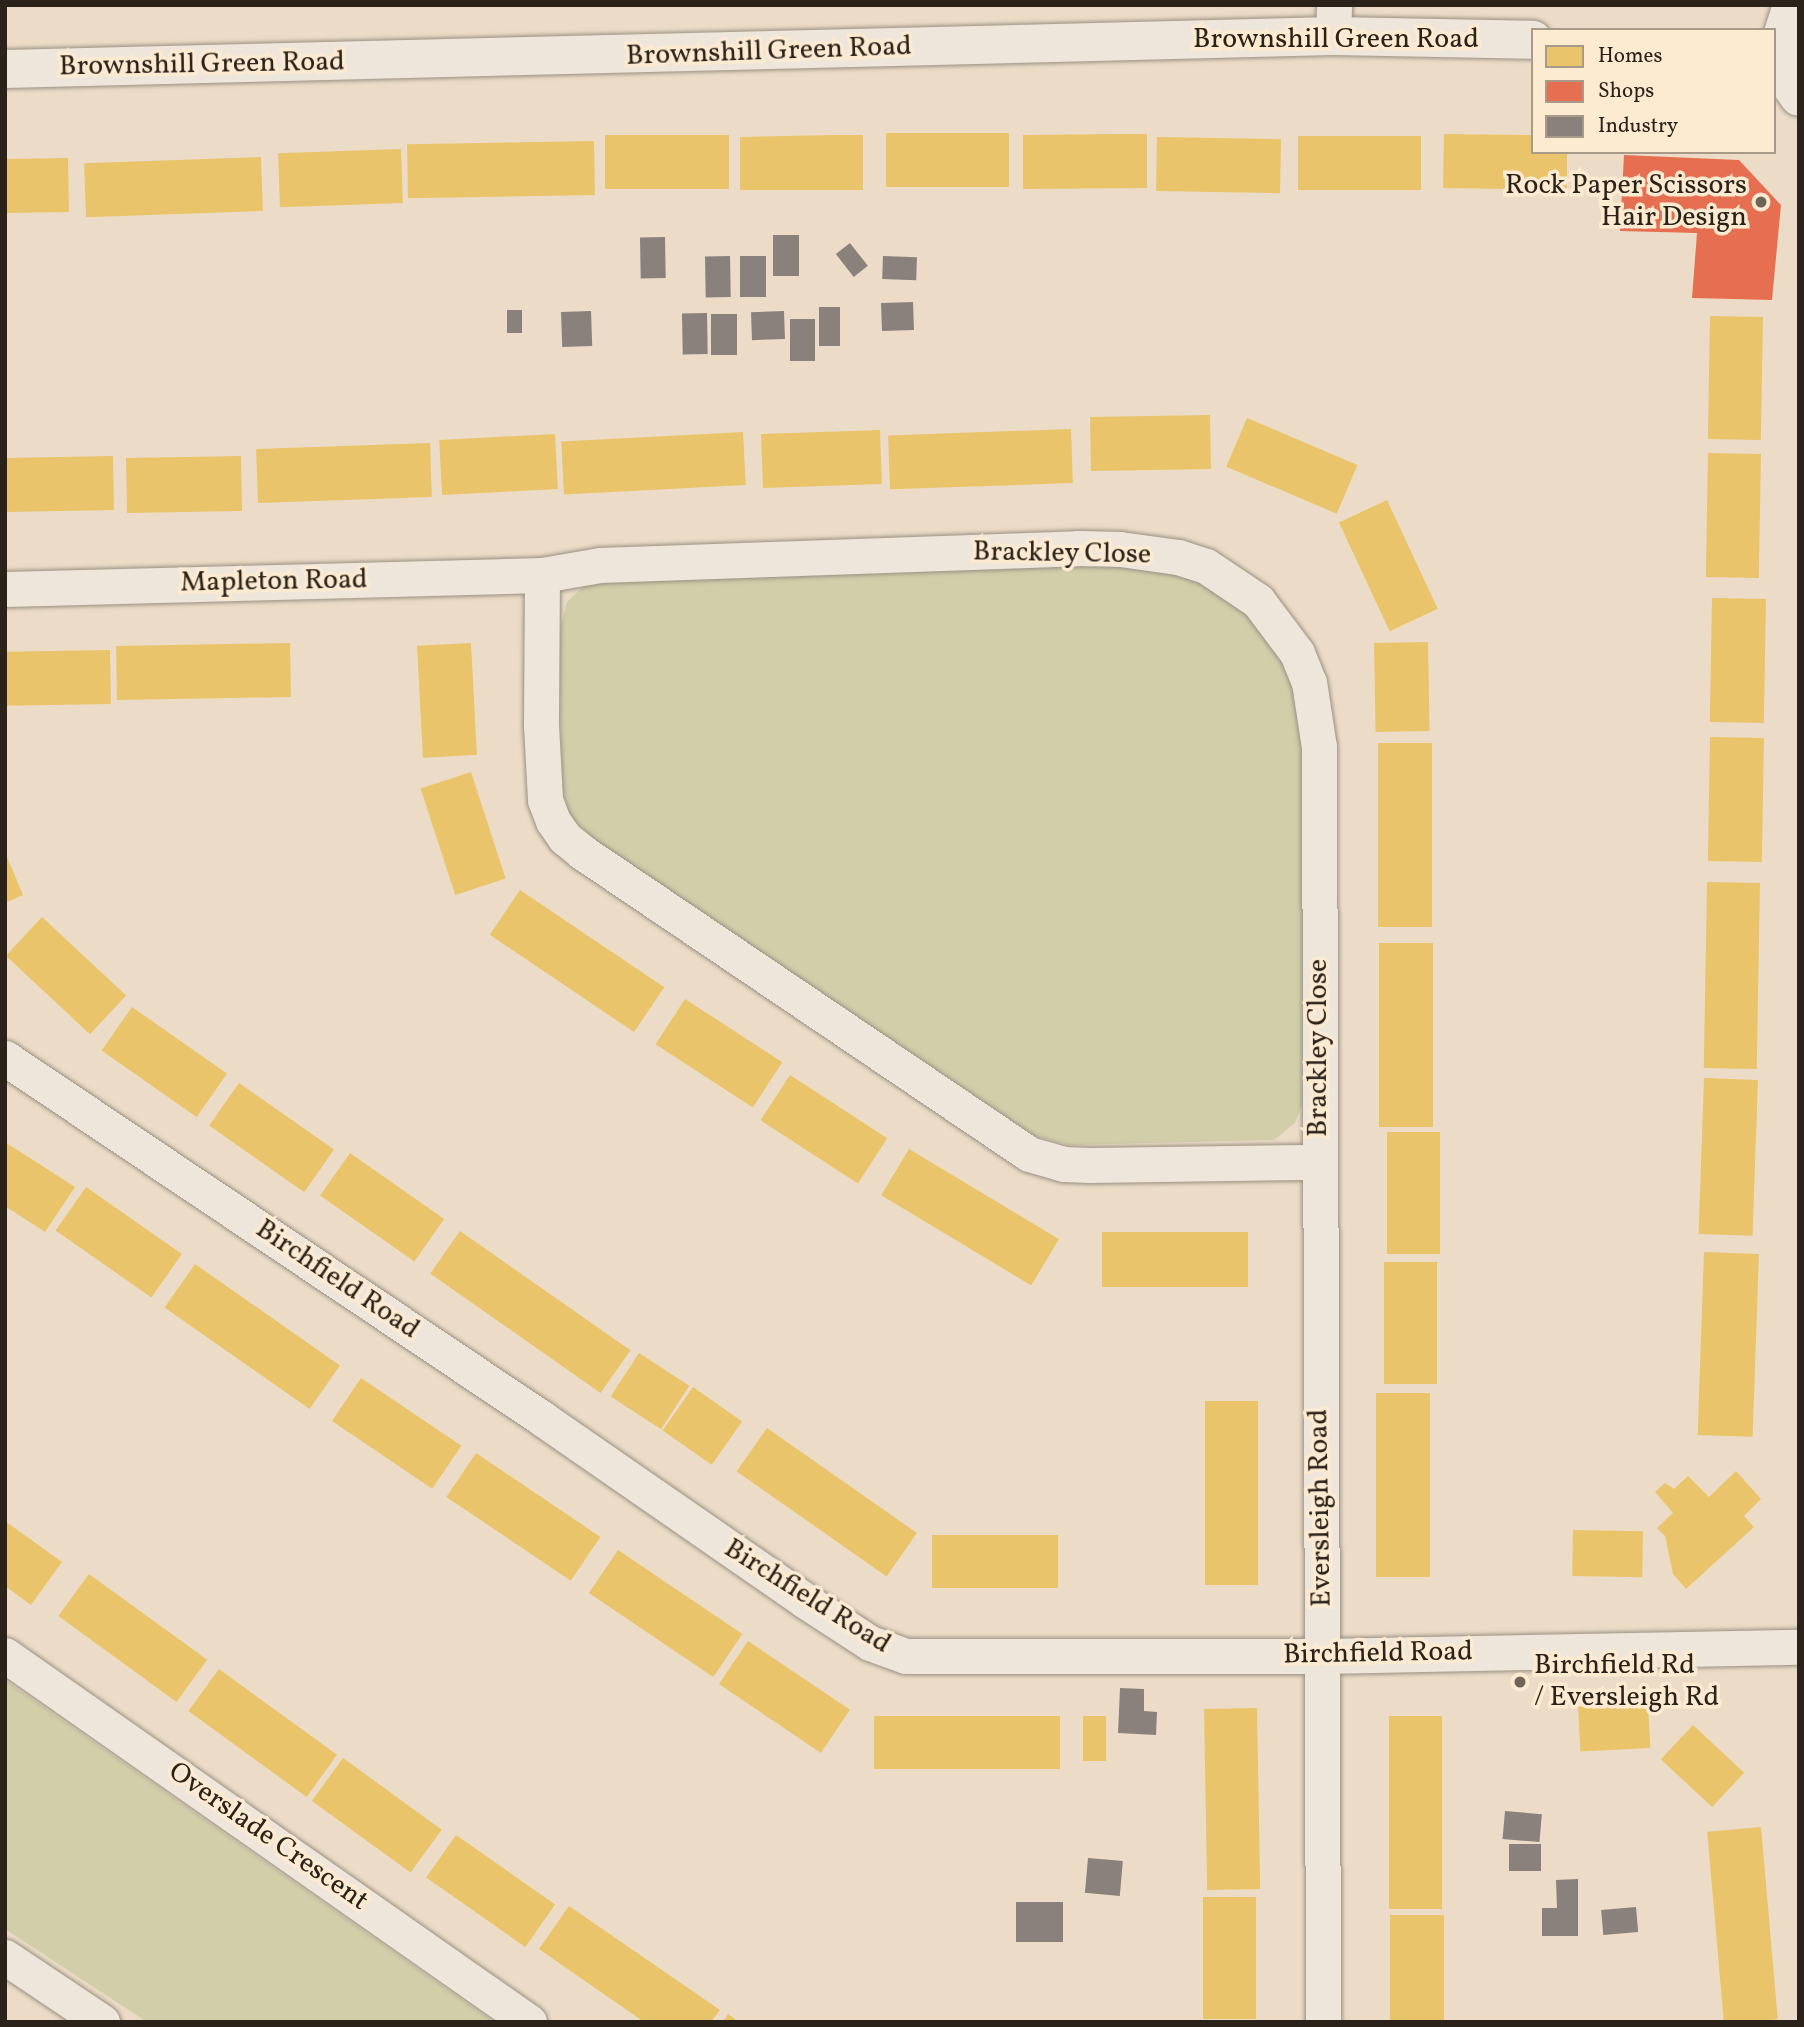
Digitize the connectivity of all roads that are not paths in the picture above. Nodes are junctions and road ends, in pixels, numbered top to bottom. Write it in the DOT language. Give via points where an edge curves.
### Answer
graph roads {
  1 [pos="1792,5"];
  2 [pos="1333,21"];
  3 [pos="1531,40"];
  4 [pos="1777,46"];
  5 [pos="5,69"];
  6 [pos="1799,97"];
  7 [pos="542,575"];
  8 [pos="5,589"];
  9 [pos="5,1058"];
  10 [pos="1319,1162"];
  11 [pos="1799,1647"];
  12 [pos="5,1654"];
  13 [pos="1323,1656"];
  14 [pos="5,1957"];
  15 [pos="102,2022"];
  16 [pos="529,2022"];
  17 [pos="1323,2022"];
  1 -- 4 [label="street"];
  2 -- 3 [label="street, Brownshill Green Road"];
  2 -- 5 [label="street, Brownshill Green Road"];
  4 -- 6 [label="street" via="1785,77"];
  7 -- 8 [label="street, Mapleton Road"];
  7 -- 10 [label="street, Brackley Close" via="545,800 565,838 582,852 1030,1154 1064,1164 1090,1165"];
  7 -- 10 [label="street, Brackley Close" via="600,565 1078,548 1178,557 1206,566 1258,601 1297,653 1316,714"];
  9 -- 13 [label="street, Birchfield Road" via="870,1643 906,1656 938,1658"];
  10 -- 13 [label="street, Eversleigh Road"];
  11 -- 13 [label="street, Birchfield Road"];
  12 -- 16 [label="street, Overslade Crescent"];
  13 -- 17 [label="street, Eversleigh Road"];
  14 -- 15 [label="street"];
}
